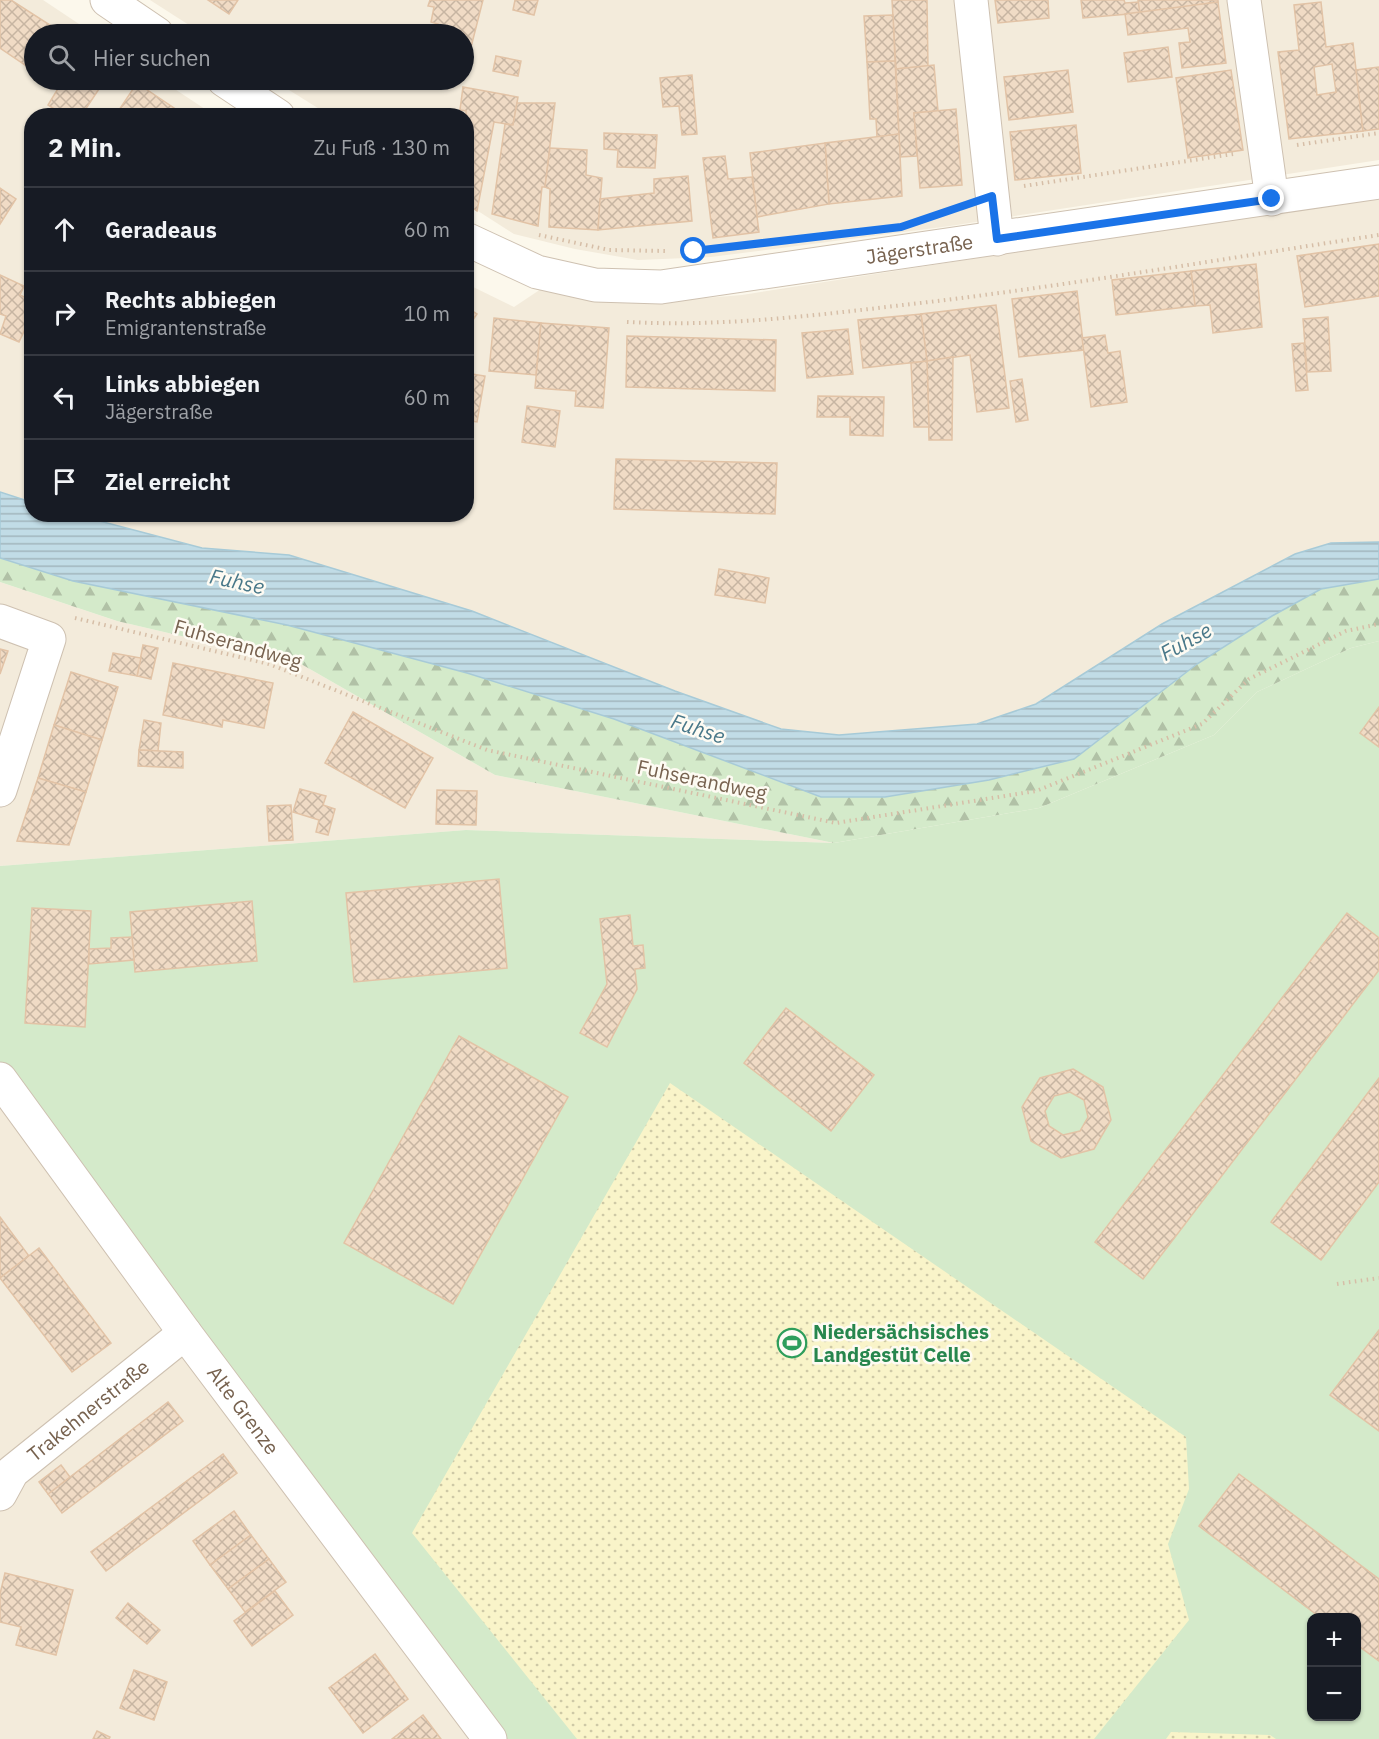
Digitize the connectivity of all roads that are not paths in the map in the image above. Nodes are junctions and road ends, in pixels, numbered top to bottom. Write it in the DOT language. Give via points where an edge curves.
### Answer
graph roads {
  1 [pos="107,0"];
  2 [pos="970,0"];
  3 [pos="1244,0"];
  4 [pos="142,24"];
  5 [pos="239,90"];
  6 [pos="266,108"];
  7 [pos="1379,182"];
  8 [pos="1272,199"];
  9 [pos="997,239"];
  10 [pos="474,243"];
  11 [pos="0,621"];
  12 [pos="0,790"];
  13 [pos="0,1079"];
  14 [pos="185,1333"];
  15 [pos="0,1494"];
  16 [pos="490,1739"];
  1 -- 4 [label="street"];
  2 -- 9 [label="street"];
  3 -- 8 [label="street"];
  5 -- 6 [label="street"];
  7 -- 8 [label="street, Jägerstraße"];
  8 -- 9 [label="street, Jägerstraße"];
  9 -- 10 [label="street, Jägerstraße" via="662,287 595,285 537,272"];
  11 -- 12 [label="street" via="49,639"];
  13 -- 14 [label="street, Alte Grenze"];
  14 -- 15 [label="street, Trakehnerstraße" via="12,1472"];
  14 -- 16 [label="street, Alte Grenze"];
}
